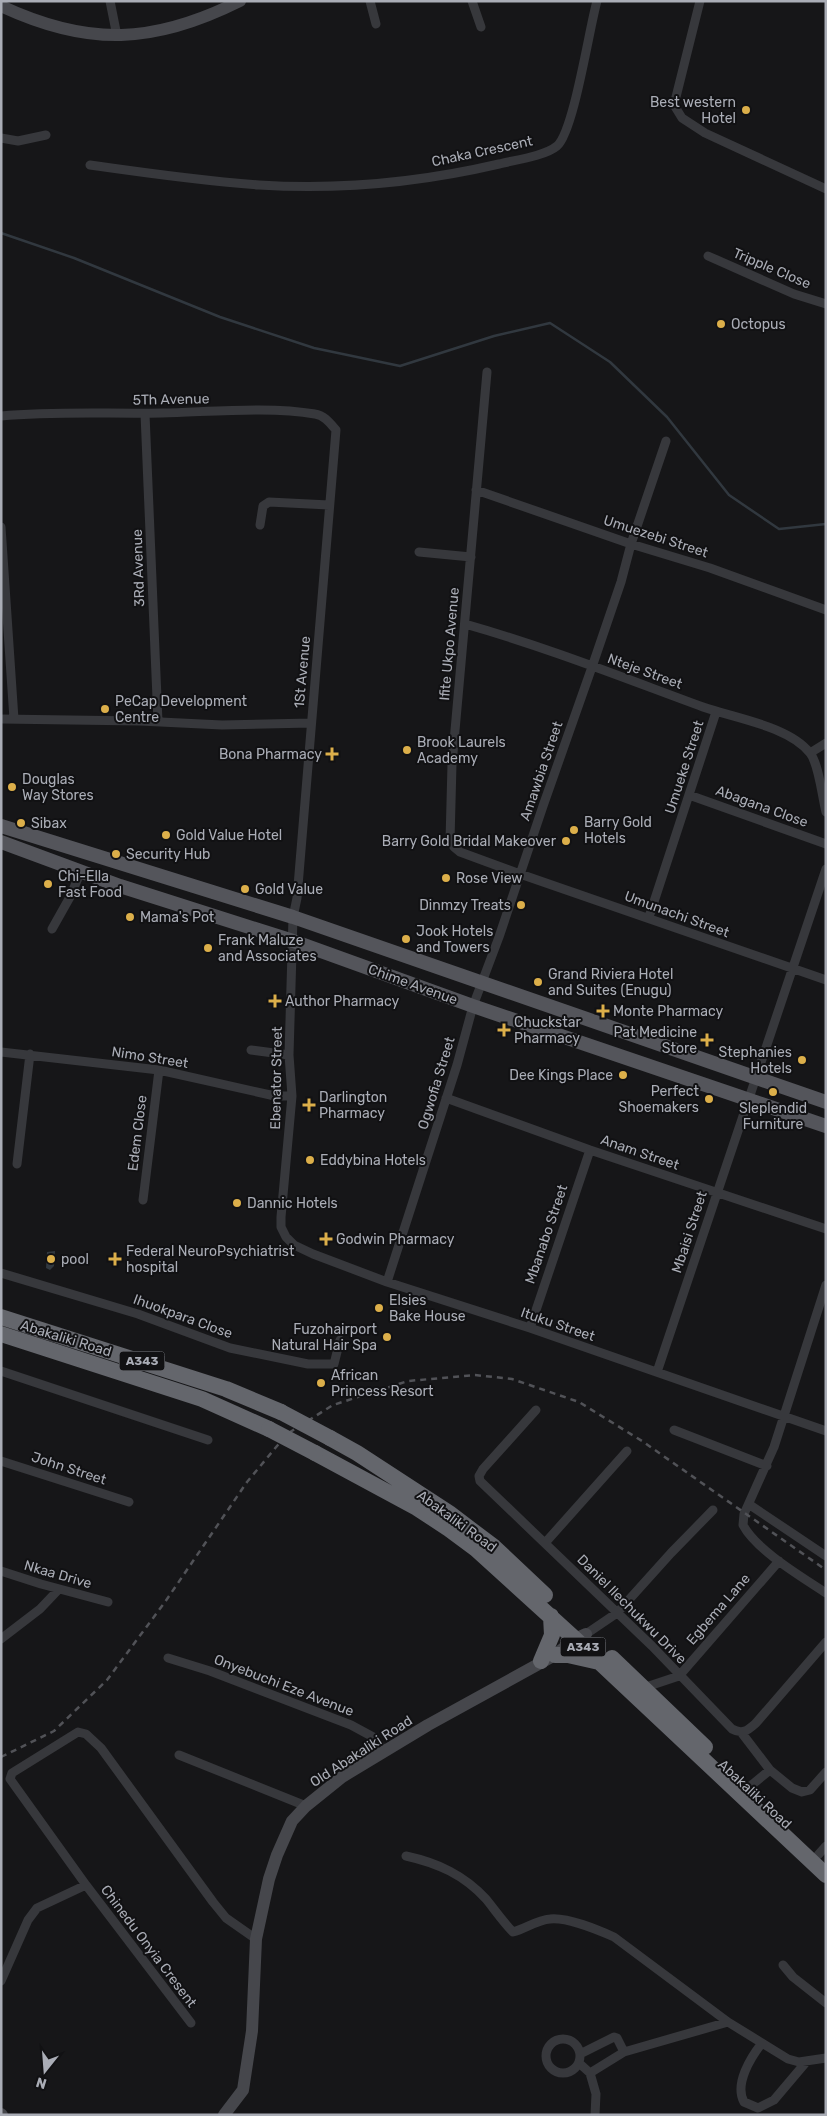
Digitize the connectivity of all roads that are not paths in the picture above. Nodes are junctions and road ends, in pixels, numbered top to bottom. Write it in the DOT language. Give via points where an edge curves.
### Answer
graph roads {
  1 [pos="110,1"];
  2 [pos="240,1"];
  3 [pos="370,1"];
  4 [pos="472,1"];
  5 [pos="597,1"];
  6 [pos="700,1"];
  7 [pos="1,6"];
  8 [pos="376,24"];
  9 [pos="481,27"];
  10 [pos="117,36"];
  11 [pos="46,135"];
  12 [pos="1,138"];
  13 [pos="90,164"];
  14 [pos="826,189"];
  15 [pos="708,256"];
  16 [pos="826,304"];
  17 [pos="487,372"];
  18 [pos="145,414"];
  19 [pos="1,416"];
  20 [pos="336,430"];
  21 [pos="666,441"];
  22 [pos="476,490"];
  23 [pos="329,505"];
  24 [pos="260,525"];
  25 [pos="1,527"];
  26 [pos="631,544"];
  27 [pos="419,552"];
  28 [pos="471,557"];
  29 [pos="826,610"];
  30 [pos="465,624"];
  31 [pos="592,667"];
  32 [pos="716,712"];
  33 [pos="1,719"];
  34 [pos="14,719"];
  35 [pos="158,722"];
  36 [pos="311,723"];
  37 [pos="826,743"];
  38 [pos="810,753"];
  39 [pos="689,795"];
  40 [pos="826,812"];
  41 [pos="1,826"];
  42 [pos="1,842"];
  43 [pos="826,844"];
  44 [pos="826,869"];
  45 [pos="81,871"];
  46 [pos="520,874"];
  47 [pos="293,917"];
  48 [pos="649,917"];
  49 [pos="52,928"];
  50 [pos="293,941"];
  51 [pos="793,968"];
  52 [pos="826,980"];
  53 [pos="481,984"];
  54 [pos="473,1006"];
  55 [pos="251,1050"];
  56 [pos="1,1052"];
  57 [pos="30,1054"];
  58 [pos="289,1055"];
  59 [pos="160,1070"];
  60 [pos="755,1078"];
  61 [pos="292,1096"];
  62 [pos="446,1098"];
  63 [pos="748,1100"];
  64 [pos="826,1102"];
  65 [pos="826,1126"];
  66 [pos="590,1150"];
  67 [pos="17,1164"];
  68 [pos="717,1192"];
  69 [pos="142,1200"];
  70 [pos="826,1229"];
  71 [pos="286,1237"];
  72 [pos="1,1273"];
  73 [pos="387,1282"];
  74 [pos="826,1284"];
  75 [pos="1,1317"];
  76 [pos="530,1328"];
  77 [pos="1,1334"];
  78 [pos="340,1340"];
  79 [pos="1,1371"];
  80 [pos="657,1372"];
  81 [pos="536,1410"];
  82 [pos="783,1416"];
  83 [pos="674,1430"];
  84 [pos="826,1430"];
  85 [pos="208,1440"];
  86 [pos="627,1451"];
  87 [pos="1,1461"];
  88 [pos="767,1466"];
  89 [pos="129,1502"];
  90 [pos="750,1505"];
  91 [pos="714,1510"];
  92 [pos="545,1543"];
  93 [pos="825,1553"];
  94 [pos="779,1561"];
  95 [pos="1,1571"];
  96 [pos="59,1589"];
  97 [pos="826,1592"];
  98 [pos="108,1602"];
  99 [pos="617,1614"];
  100 [pos="551,1616"];
  101 [pos="580,1636"];
  102 [pos="1,1639"];
  103 [pos="826,1642"];
  104 [pos="168,1658"];
  105 [pos="548,1658"];
  106 [pos="599,1662"];
  107 [pos="679,1676"];
  108 [pos="643,1688"];
  109 [pos="741,1732"];
  110 [pos="384,1751"];
  111 [pos="179,1755"];
  112 [pos="770,1770"];
  113 [pos="826,1772"];
  114 [pos="748,1788"];
  115 [pos="306,1806"];
  116 [pos="823,1854"];
  117 [pos="406,1856"];
  118 [pos="826,1875"];
  119 [pos="86,1885"];
  120 [pos="256,1939"];
  121 [pos="783,1965"];
  122 [pos="1,1981"];
  123 [pos="826,2003"];
  124 [pos="728,2022"];
  125 [pos="191,2023"];
  126 [pos="762,2043"];
  127 [pos="624,2052"];
  128 [pos="580,2054"];
  129 [pos="826,2058"];
  130 [pos="806,2061"];
  131 [pos="578,2063"];
  132 [pos="590,2072"];
  133 [pos="224,2115"];
  134 [pos="595,2115"];
  1 -- 10 [label="street"];
  2 -- 10 [label="main road" via="186,23"];
  3 -- 8 [label="street"];
  4 -- 9 [label="street"];
  5 -- 13 [label="street, Chaka Crescent" via="565,136 556,146 543,152 468,171 336,185 260,185"];
  6 -- 14 [label="street" via="674,105 677,112 697,128 730,146"];
  7 -- 10 [label="main road" via="61,29"];
  11 -- 12 [label="street" via="18,141"];
  15 -- 16 [label="street, Tripple Close" via="794,294"];
  17 -- 22 [label="street, Ifite Ukpo Avenue"];
  18 -- 19 [label="street, 5Th Avenue"];
  18 -- 20 [label="street, 5Th Avenue" via="274,411 317,414"];
  18 -- 35 [label="street, 3Rd Avenue"];
  20 -- 23 [label="street, 1St Avenue"];
  21 -- 26 [label="street, Amawbia Street"];
  22 -- 26 [label="street, Umuezebi Street"];
  22 -- 28 [label="street, Ifite Ukpo Avenue"];
  23 -- 24 [label="street" via="269,502 264,506"];
  23 -- 36 [label="street, 1St Avenue"];
  25 -- 34 [label="street"];
  26 -- 29 [label="street, Umuezebi Street" via="710,568"];
  26 -- 31 [label="street, Amawbia Street"];
  27 -- 28 [label="street"];
  28 -- 30 [label="street, Ifite Ukpo Avenue"];
  30 -- 31 [label="street, Nteje Street" via="556,652"];
  30 -- 46 [label="street, Ifite Ukpo Avenue" via="452,764 450,841 460,852"];
  31 -- 32 [label="street, Nteje Street"];
  31 -- 46 [label="street, Amawbia Street"];
  32 -- 38 [label="street, Nteje Street" via="780,733"];
  32 -- 39 [label="street, Umueke Street"];
  33 -- 34 [label="street"];
  34 -- 35 [label="street"];
  35 -- 36 [label="street" via="222,725"];
  36 -- 47 [label="street, 1St Avenue" via="298,898"];
  37 -- 38 [label="street"];
  38 -- 40 [label="street"];
  39 -- 43 [label="street, Abagana Close"];
  39 -- 48 [label="street, Umueke Street"];
  41 -- 47 [label="main road, Chime Avenue"];
  42 -- 45 [label="main road, Chime Avenue"];
  44 -- 51 [label="street"];
  45 -- 49 [label="street"];
  45 -- 50 [label="main road, Chime Avenue"];
  46 -- 48 [label="street, Umunachi Street"];
  46 -- 53 [label="street, Amawbia Street"];
  47 -- 50 [label="street, Ebenator Street"];
  47 -- 53 [label="main road, Chime Avenue"];
  48 -- 51 [label="street, Umunachi Street"];
  50 -- 54 [label="main road, Chime Avenue"];
  50 -- 58 [label="street, Ebenator Street"];
  51 -- 52 [label="street, Umunachi Street"];
  51 -- 60 [label="street"];
  53 -- 54 [label="street, Amawbia Street"];
  53 -- 60 [label="main road, Chime Avenue"];
  54 -- 62 [label="street, Ogwofia Street"];
  54 -- 63 [label="main road, Chime Avenue"];
  55 -- 58 [label="street"];
  56 -- 57 [label="street, Nimo Street"];
  57 -- 59 [label="street, Nimo Street"];
  57 -- 67 [label="street"];
  58 -- 61 [label="street, Ebenator Street"];
  59 -- 61 [label="street, Nimo Street" via="275,1096"];
  59 -- 69 [label="street, Edem Close"];
  60 -- 63 [label="street, Mbaisi Street"];
  60 -- 64 [label="main road, Chime Avenue"];
  61 -- 71 [label="street, Ebenator Street" via="281,1217"];
  62 -- 66 [label="street, Anam Street"];
  62 -- 73 [label="street, Ogwofia Street"];
  63 -- 65 [label="main road, Chime Avenue"];
  63 -- 68 [label="street, Mbaisi Street"];
  66 -- 68 [label="street, Anam Street"];
  66 -- 76 [label="street, Mbanabo Street"];
  68 -- 70 [label="street, Anam Street"];
  68 -- 80 [label="street, Mbaisi Street"];
  71 -- 73 [label="street, Ituku Street" via="294,1245 313,1254"];
  72 -- 78 [label="street, Ihuokpara Close" via="138,1314 230,1348 308,1364 334,1364"];
  73 -- 76 [label="street, Ituku Street"];
  74 -- 82 [label="street"];
  75 -- 101 [label="highway, Abakaliki Road / A343, bridge" via="226,1389 281,1412 330,1438 432,1501 476,1534 509,1561"];
  76 -- 80 [label="street, Ituku Street"];
  77 -- 100 [label="highway, Abakaliki Road / A343, bridge" via="202,1399 315,1452 450,1528"];
  79 -- 85 [label="street"];
  80 -- 82 [label="street, Ituku Street"];
  81 -- 92 [label="street, Daniel Ilechukwu Drive" via="483,1469 479,1479"];
  82 -- 84 [label="street, Ituku Street"];
  82 -- 88 [label="street"];
  83 -- 88 [label="street"];
  86 -- 92 [label="street"];
  87 -- 89 [label="street, John Street"];
  88 -- 90 [label="street"];
  90 -- 93 [label="street"];
  90 -- 94 [label="street" via="742,1525"];
  91 -- 99 [label="street"];
  92 -- 99 [label="street, Daniel Ilechukwu Drive"];
  94 -- 97 [label="street"];
  94 -- 107 [label="street, Egbema Lane"];
  95 -- 96 [label="street, Nkaa Drive"];
  96 -- 98 [label="street, Nkaa Drive"];
  96 -- 102 [label="street" via="40,1609"];
  99 -- 101 [label="street"];
  99 -- 107 [label="street, Daniel Ilechukwu Drive"];
  100 -- 101 [label="highway, Abakaliki Road / A343"];
  100 -- 105 [label="highway"];
  101 -- 105 [label="main road, Old Abakaliki Road"];
  101 -- 106 [label="highway, Abakaliki Road / A343"];
  101 -- 108 [label="highway, Abakaliki Road / A343"];
  103 -- 109 [label="street" via="756,1722 746,1732"];
  104 -- 110 [label="street, Onyebuchi Eze Avenue" via="351,1725 375,1738"];
  105 -- 106 [label="highway" via="568,1655"];
  105 -- 110 [label="main road, Old Abakaliki Road"];
  106 -- 118 [label="highway, Abakaliki Road / A343"];
  107 -- 108 [label="street"];
  107 -- 109 [label="street, Daniel Ilechukwu Drive" via="732,1729"];
  108 -- 114 [label="highway, Abakaliki Road / A343"];
  109 -- 112 [label="street, Daniel Ilechukwu Drive"];
  110 -- 115 [label="main road, Old Abakaliki Road" via="342,1777"];
  111 -- 115 [label="street"];
  112 -- 113 [label="street, Daniel Ilechukwu Drive" via="802,1792 810,1790"];
  112 -- 114 [label="street"];
  114 -- 116 [label="highway, Abakaliki Road / A343"];
  115 -- 120 [label="main road, Old Abakaliki Road" via="292,1821 277,1855"];
  117 -- 124 [label="street" via="426,1860 464,1879 513,1932 549,1919 560,1919 614,1937"];
  119 -- 120 [label="street, Chinedu Onyia Cresent" via="10,1779 12,1773 78,1732 86,1734 101,1748 226,1918"];
  119 -- 122 [label="street" via="38,1908 28,1920"];
  119 -- 125 [label="street, Chinedu Onyia Cresent"];
  120 -- 133 [label="main road, Old Abakaliki Road" via="252,2031 243,2090"];
  121 -- 123 [label="street"];
  124 -- 126 [label="street"];
  124 -- 127 [label="street"];
  126 -- 130 [label="street" via="788,2059"];
  126 -- 130 [label="street" via="747,2067 741,2091 744,2102 751,2106 758,2108 774,2100"];
  127 -- 128 [label="street" via="614,2037"];
  127 -- 132 [label="street"];
  128 -- 131 [label="street"];
  128 -- 131 [label="street" via="576,2045 568,2040 558,2040 550,2045 546,2054 547,2063 554,2070 567,2073"];
  129 -- 130 [label="street"];
  131 -- 132 [label="street"];
  132 -- 134 [label="street" via="596,2094"];
}
